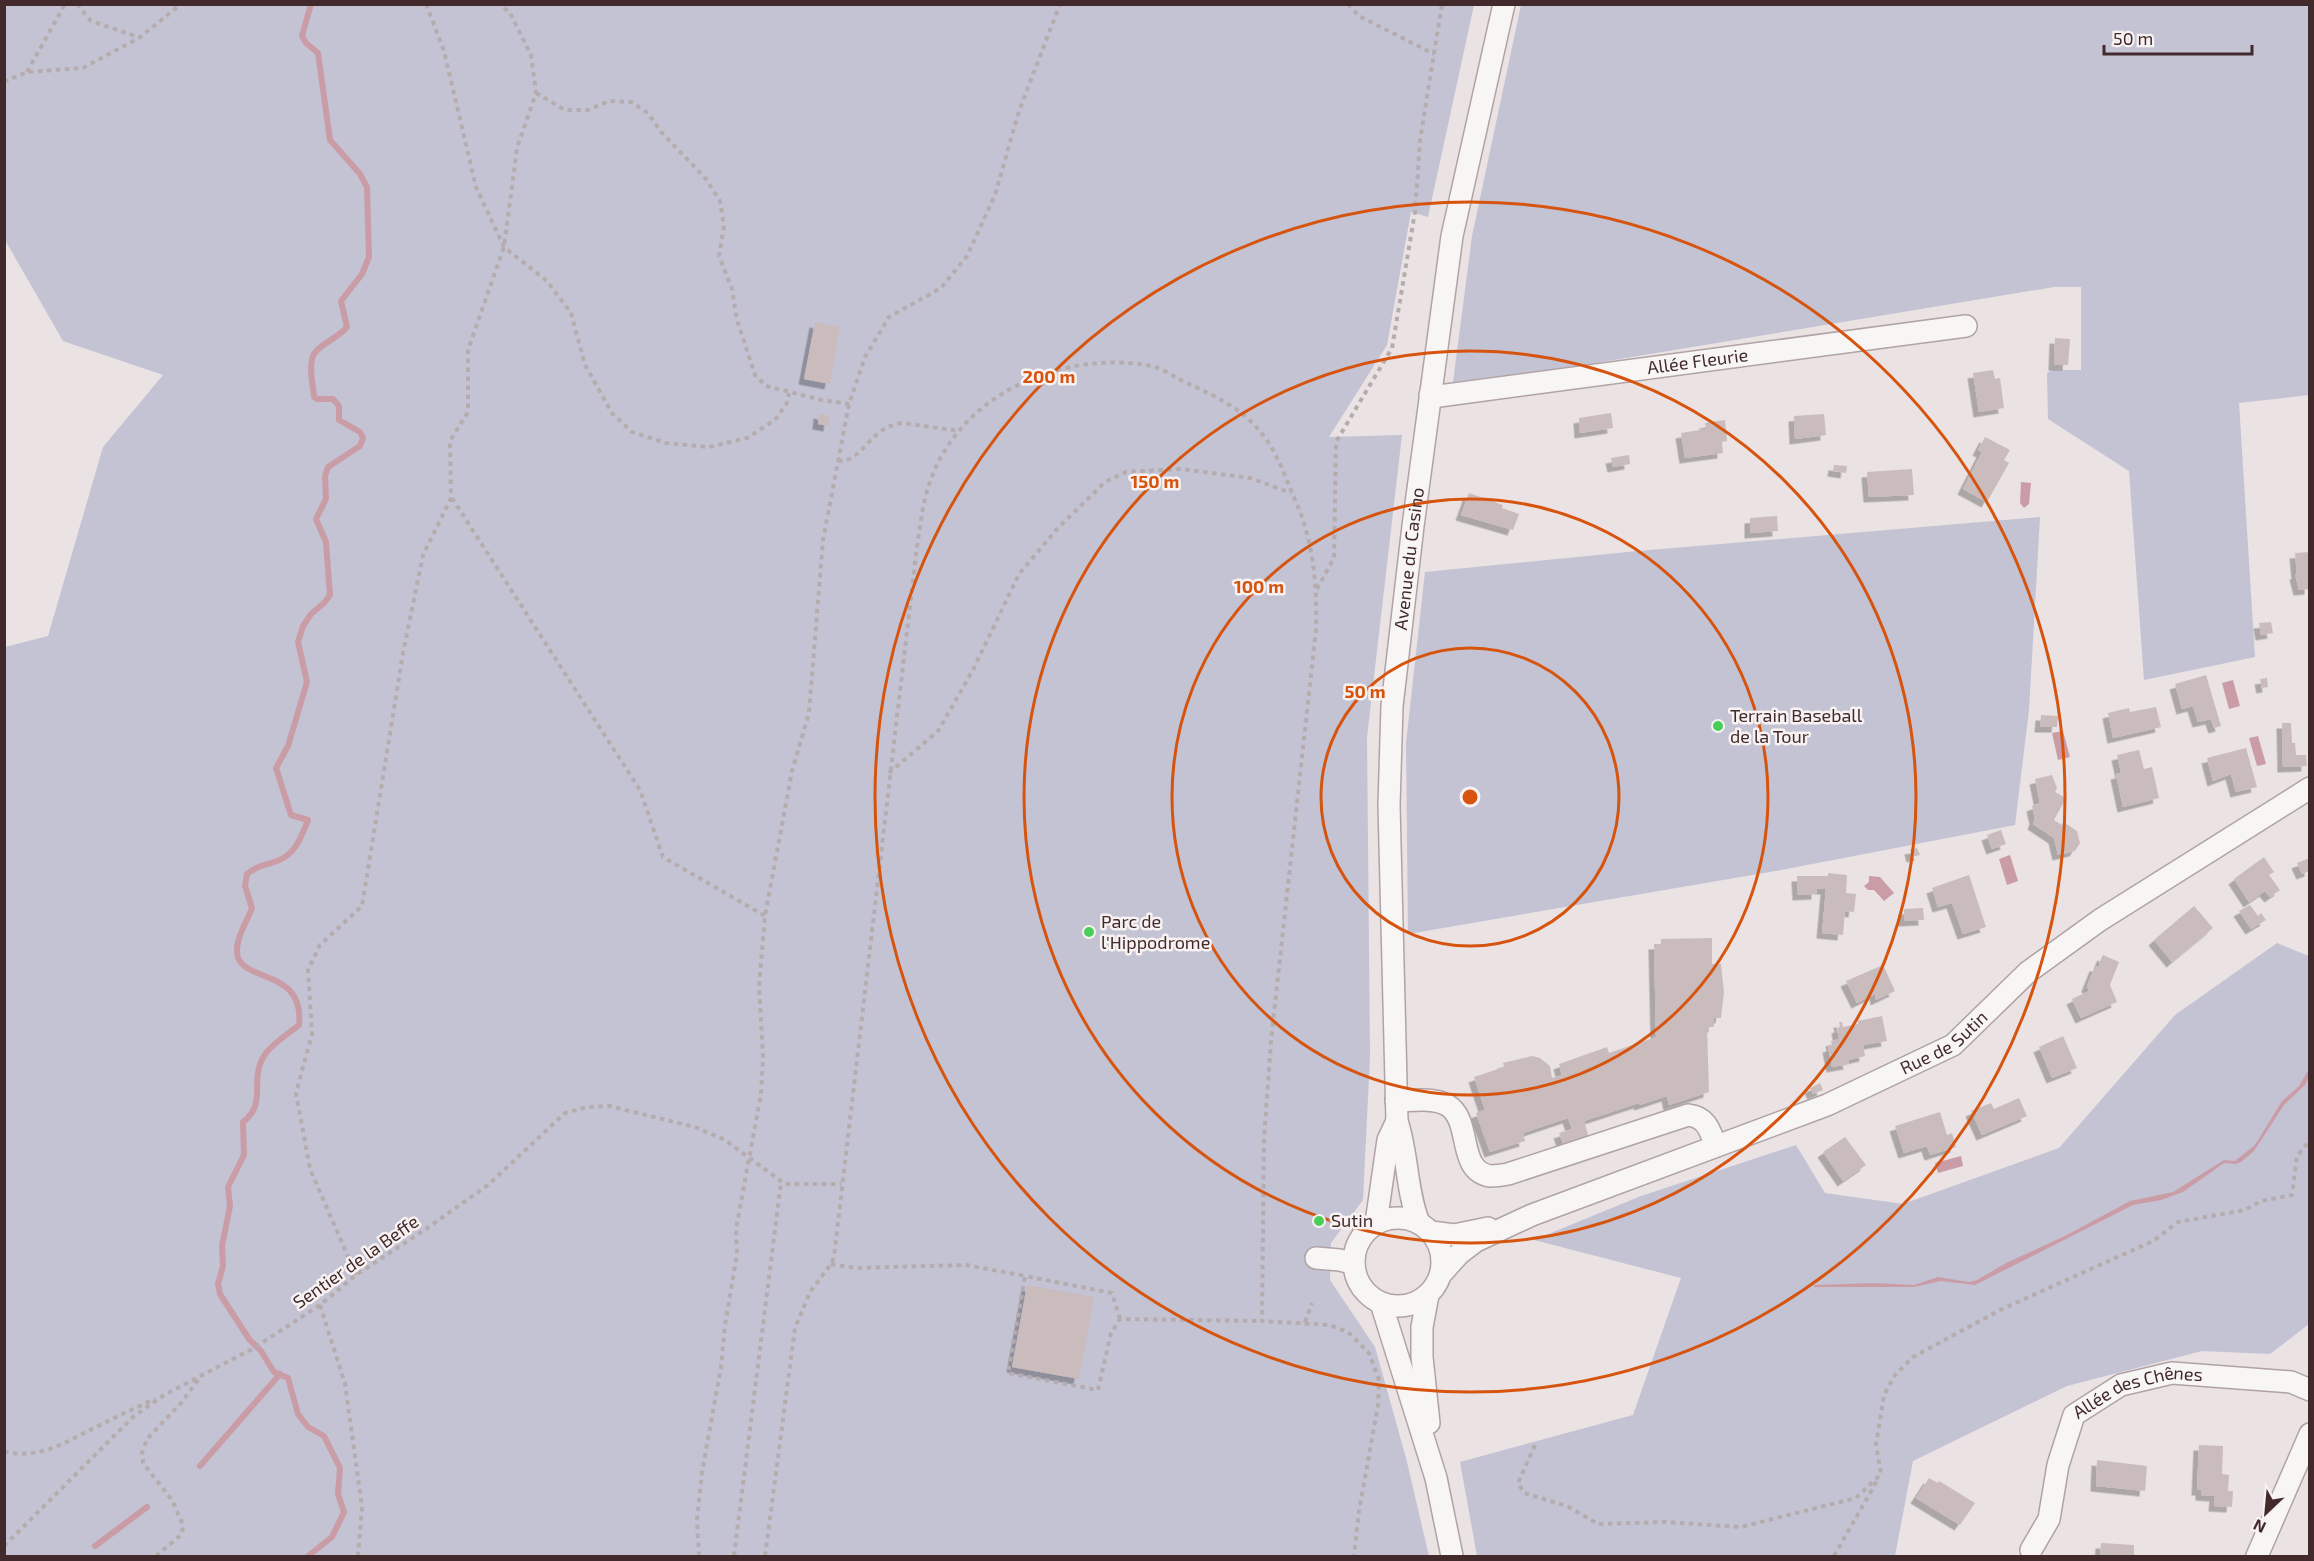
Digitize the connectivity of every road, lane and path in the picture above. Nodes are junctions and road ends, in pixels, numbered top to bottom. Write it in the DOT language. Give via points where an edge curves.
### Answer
graph roads {
  1 [pos="65,4"];
  2 [pos="76,4"];
  3 [pos="180,4"];
  4 [pos="426,4"];
  5 [pos="500,4"];
  6 [pos="1060,4"];
  7 [pos="1348,4"];
  8 [pos="1442,4"];
  9 [pos="1504,4"];
  10 [pos="139,38"];
  11 [pos="1434,54"];
  12 [pos="27,72"];
  13 [pos="4,82"];
  14 [pos="536,93"];
  15 [pos="504,247"];
  16 [pos="1966,326"];
  17 [pos="789,393"];
  18 [pos="1431,395"];
  19 [pos="849,404"];
  20 [pos="960,431"];
  21 [pos="838,461"];
  22 [pos="1292,494"];
  23 [pos="451,498"];
  24 [pos="1317,590"];
  25 [pos="889,773"];
  26 [pos="2310,788"];
  27 [pos="765,916"];
  28 [pos="1396,1111"];
  29 [pos="2310,1140"];
  30 [pos="1716,1146"];
  31 [pos="749,1157"];
  32 [pos="781,1182"];
  33 [pos="841,1184"];
  34 [pos="1532,1215"];
  35 [pos="1376,1223"];
  36 [pos="1425,1228"];
  37 [pos="1316,1258"];
  38 [pos="831,1264"];
  39 [pos="1354,1264"];
  40 [pos="1441,1274"];
  41 [pos="356,1275"];
  42 [pos="1025,1276"];
  43 [pos="1428,1295"];
  44 [pos="1312,1303"];
  45 [pos="1381,1303"];
  46 [pos="320,1305"];
  47 [pos="1120,1319"];
  48 [pos="1262,1321"];
  49 [pos="1305,1322"];
  50 [pos="201,1376"];
  51 [pos="2310,1390"];
  52 [pos="164,1395"];
  53 [pos="2310,1434"];
  54 [pos="1535,1445"];
  55 [pos="4,1451"];
  56 [pos="1881,1474"];
  57 [pos="1436,1478"];
  58 [pos="4,1545"];
  59 [pos="2031,1550"];
  60 [pos="156,1557"];
  61 [pos="358,1557"];
  62 [pos="699,1557"];
  63 [pos="734,1557"];
  64 [pos="765,1557"];
  65 [pos="1354,1557"];
  66 [pos="1452,1557"];
  67 [pos="1834,1557"];
  68 [pos="2257,1557"];
  1 -- 12 [label="path"];
  2 -- 10 [label="path" via="91,21"];
  3 -- 10 [label="path"];
  4 -- 15 [label="path" via="444,51 476,187"];
  5 -- 14 [label="path" via="510,13 531,55"];
  6 -- 19 [label="path" via="1019,111 995,195 967,256 941,288 889,317 865,357"];
  7 -- 11 [label="path" via="1359,16"];
  8 -- 11 [label="path"];
  9 -- 18 [label="street, Avenue du Casino" via="1452,236"];
  10 -- 12 [label="path" via="83,68"];
  11 -- 24 [label="path" via="1420,140 1415,212 1392,348 1336,442 1334,558"];
  12 -- 13 [label="path"];
  14 -- 15 [label="path" via="517,148"];
  14 -- 17 [label="path" via="566,110 588,110 609,100 631,102 648,113 706,179 720,201 724,226 719,256 755,375 766,386"];
  15 -- 17 [label="path" via="547,281 571,313 585,365 612,413 632,432 666,443 709,447 747,438 775,420 787,404"];
  15 -- 23 [label="path" via="468,351 468,411 450,441"];
  16 -- 18 [label="street, Allée Fleurie"];
  17 -- 19 [label="path"];
  18 -- 28 [label="street, Avenue du Casino" via="1392,706 1389,805"];
  19 -- 21 [label="path"];
  20 -- 21 [label="path" via="894,424 874,436 854,459"];
  20 -- 22 [label="path" via="986,405 1025,380 1082,364 1109,362 1154,367 1219,397 1257,426 1275,453"];
  20 -- 25 [label="path" via="932,475 922,511"];
  21 -- 27 [label="path" via="824,540 809,713 792,771"];
  22 -- 24 [label="path" via="1306,529"];
  22 -- 25 [label="path" via="1250,478 1181,469 1126,472 1105,482 1019,574 938,731"];
  23 -- 27 [label="path" via="640,790 663,857"];
  23 -- 41 [label="path" via="423,555 362,906 320,945 308,970 312,1034 296,1093 310,1169"];
  24 -- 48 [label="path" via="1315,650 1271,1041 1264,1140"];
  25 -- 33 [label="path"];
  26 -- 30 [label="street, Rue de Sutin" via="2100,920 2028,972 1953,1045 1827,1105"];
  27 -- 31 [label="path" via="759,986 761,1094"];
  28 -- 30 [label="street" via="1429,1101 1446,1105 1459,1117 1471,1164 1490,1176 1508,1174 1688,1115 1704,1120"];
  28 -- 35 [label="street"];
  28 -- 36 [label="street" via="1409,1188"];
  29 -- 56 [label="path" via="2298,1156 2292,1195 2261,1201 2245,1210 2178,1222 2153,1241 2000,1310 1913,1357 1895,1375 1884,1395 1876,1445"];
  30 -- 34 [label="street, Rue de Sutin"];
  31 -- 32 [label="path, Sentier de la Beffe"];
  31 -- 41 [label="path, Sentier de la Beffe" via="725,1140 695,1127 609,1107 565,1113 488,1185"];
  31 -- 62 [label="path" via="736,1229 737,1254 721,1367 702,1472 697,1520"];
  32 -- 33 [label="path"];
  32 -- 63 [label="path"];
  33 -- 38 [label="path"];
  34 -- 36 [label="street, Rue de Sutin" via="1454,1235"];
  34 -- 40 [label="street, Rue de Sutin" via="1476,1241"];
  35 -- 36 [label="street" via="1405,1218"];
  35 -- 39 [label="street" via="1359,1240"];
  36 -- 40 [label="street" via="1439,1245 1443,1259"];
  37 -- 39 [label="street"];
  38 -- 42 [label="path" via="856,1268 966,1265"];
  38 -- 64 [label="path" via="810,1292 795,1328"];
  39 -- 45 [label="street" via="1362,1287"];
  40 -- 43 [label="street"];
  41 -- 46 [label="path, Sentier de la Beffe"];
  42 -- 47 [label="path" via="1112,1293"];
  42 -- 47 [label="path" via="1008,1373 1098,1390 1111,1333"];
  43 -- 45 [label="street" via="1406,1306"];
  43 -- 57 [label="street" via="1422,1357"];
  44 -- 49 [label="path"];
  45 -- 57 [label="street"];
  46 -- 50 [label="path, Sentier de la Beffe"];
  46 -- 61 [label="path" via="345,1384 362,1507"];
  47 -- 48 [label="path"];
  48 -- 49 [label="path"];
  49 -- 65 [label="path" via="1348,1332 1369,1353 1379,1380"];
  50 -- 52 [label="path, Sentier de la Beffe"];
  50 -- 60 [label="path" via="147,1439 142,1453 143,1463 172,1500 183,1525 182,1534"];
  51 -- 59 [label="street, Allée des Chênes" via="2291,1382 2172,1373 2121,1385 2074,1415 2058,1465 2049,1519"];
  52 -- 55 [label="path" via="58,1447 40,1452"];
  52 -- 58 [label="path, Sentier de la Beffe" via="134,1417"];
  53 -- 68 [label="street"];
  54 -- 56 [label="path" via="1518,1483 1524,1493 1567,1506 1598,1524 1665,1522 1742,1527 1856,1498"];
  56 -- 67 [label="path"];
  57 -- 66 [label="street"];
}
